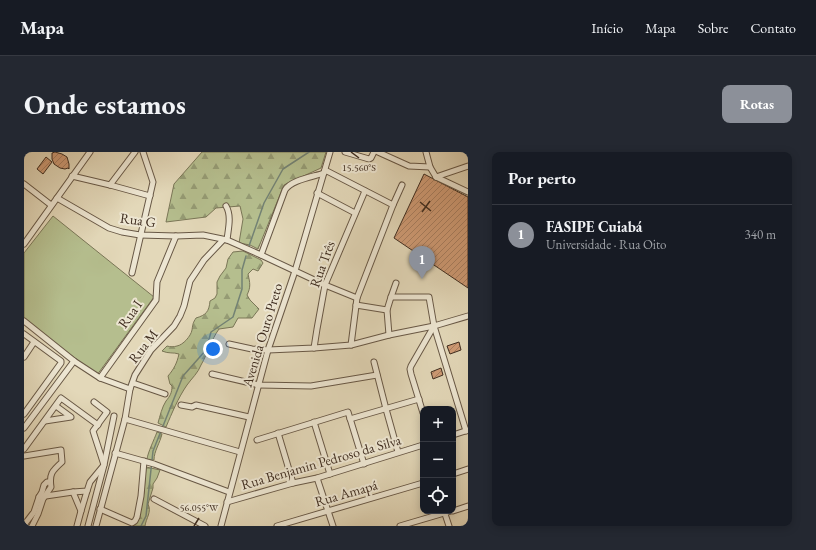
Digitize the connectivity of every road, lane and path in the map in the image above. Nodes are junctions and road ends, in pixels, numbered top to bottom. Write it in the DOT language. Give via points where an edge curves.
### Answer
graph roads {
  1 [pos="90,152"];
  2 [pos="135,152"];
  3 [pos="143,152"];
  4 [pos="330,152"];
  5 [pos="345,152"];
  6 [pos="374,152"];
  7 [pos="378,152"];
  8 [pos="426,152"];
  9 [pos="468,166"];
  10 [pos="430,167"];
  11 [pos="324,172"];
  12 [pos="72,176"];
  13 [pos="436,177"];
  14 [pos="24,184"];
  15 [pos="110,185"];
  16 [pos="402,185"];
  17 [pos="365,191"];
  18 [pos="468,192"];
  19 [pos="317,193"];
  20 [pos="150,196"];
  21 [pos="57,198"];
  22 [pos="393,205"];
  23 [pos="51,206"];
  24 [pos="226,206"];
  25 [pos="355,213"];
  26 [pos="140,235"];
  27 [pos="176,236"];
  28 [pos="225,240"];
  29 [pos="24,244"];
  30 [pos="260,255"];
  31 [pos="295,271"];
  32 [pos="132,273"];
  33 [pos="396,283"];
  34 [pos="325,285"];
  35 [pos="390,296"];
  36 [pos="357,298"];
  37 [pos="356,305"];
  38 [pos="387,310"];
  39 [pos="468,316"];
  40 [pos="24,321"];
  41 [pos="434,326"];
  42 [pos="24,334"];
  43 [pos="390,335"];
  44 [pos="34,342"];
  45 [pos="229,344"];
  46 [pos="351,346"];
  47 [pos="314,348"];
  48 [pos="268,350"];
  49 [pos="24,357"];
  50 [pos="74,362"];
  51 [pos="374,362"];
  52 [pos="212,374"];
  53 [pos="377,375"];
  54 [pos="100,378"];
  55 [pos="133,383"];
  56 [pos="259,385"];
  57 [pos="130,389"];
  58 [pos="166,394"];
  59 [pos="419,399"];
  60 [pos="94,402"];
  61 [pos="181,405"];
  62 [pos="56,406"];
  63 [pos="421,406"];
  64 [pos="386,409"];
  65 [pos="24,414"];
  66 [pos="114,416"];
  67 [pos="250,417"];
  68 [pos="124,419"];
  69 [pos="350,420"];
  70 [pos="45,421"];
  71 [pos="314,422"];
  72 [pos="98,425"];
  73 [pos="24,428"];
  74 [pos="467,430"];
  75 [pos="278,433"];
  76 [pos="456,434"];
  77 [pos="257,440"];
  78 [pos="420,446"];
  79 [pos="24,449"];
  80 [pos="240,452"];
  81 [pos="398,452"];
  82 [pos="115,453"];
  83 [pos="24,456"];
  84 [pos="146,462"];
  85 [pos="364,464"];
  86 [pos="104,465"];
  87 [pos="468,469"];
  88 [pos="456,473"];
  89 [pos="330,474"];
  90 [pos="317,478"];
  91 [pos="293,483"];
  92 [pos="420,484"];
  93 [pos="87,491"];
  94 [pos="74,492"];
  95 [pos="229,492"];
  96 [pos="41,497"];
  97 [pos="154,500"];
  98 [pos="226,502"];
  99 [pos="468,506"];
  100 [pos="100,509"];
  101 [pos="328,510"];
  102 [pos="456,510"];
  103 [pos="81,511"];
  104 [pos="438,514"];
  105 [pos="445,514"];
  106 [pos="25,525"];
  107 [pos="32,526"];
  108 [pos="77,526"];
  109 [pos="88,526"];
  110 [pos="96,526"];
  111 [pos="205,526"];
  112 [pos="220,526"];
  113 [pos="276,526"];
  114 [pos="333,526"];
  115 [pos="400,526"];
  116 [pos="449,526"];
  1 -- 12 [label="street"];
  2 -- 15 [label="street"];
  3 -- 20 [label="street" via="153,182"];
  4 -- 11 [label="street, Avenida Ouro Preto"];
  5 -- 6 [label="street" via="369,159"];
  7 -- 10 [label="street" via="409,166"];
  8 -- 10 [label="street"];
  9 -- 13 [label="street"];
  10 -- 13 [label="street"];
  11 -- 17 [label="street"];
  11 -- 19 [label="street, Avenida Ouro Preto"];
  11 -- 30 [label="street" via="294,182 287,187"];
  12 -- 15 [label="street"];
  12 -- 21 [label="street"];
  13 -- 18 [label="street"];
  14 -- 23 [label="street"];
  15 -- 20 [label="street"];
  16 -- 22 [label="street"];
  17 -- 22 [label="street"];
  17 -- 25 [label="street, Rua Três"];
  19 -- 25 [label="street"];
  19 -- 31 [label="street, Avenida Ouro Preto"];
  20 -- 26 [label="street"];
  21 -- 23 [label="street"];
  21 -- 26 [label="street, Rua G" via="109,228"];
  22 -- 36 [label="street"];
  23 -- 29 [label="street"];
  24 -- 28 [label="street" via="229,216"];
  25 -- 34 [label="street, Rua Três"];
  26 -- 27 [label="street, Rua G"];
  26 -- 32 [label="street"];
  27 -- 28 [label="street, Rua G" via="204,235"];
  27 -- 54 [label="street, Rua I" via="157,282 156,300"];
  28 -- 30 [label="street, Rua G"];
  28 -- 55 [label="street, Rua M" via="204,260 190,281 180,316 151,350 135,375"];
  30 -- 31 [label="street, Rua G"];
  31 -- 34 [label="street, Rua G"];
  31 -- 48 [label="street, Avenida Ouro Preto"];
  33 -- 35 [label="street"];
  34 -- 36 [label="street, Rua G"];
  34 -- 47 [label="street, Rua Três"];
  35 -- 38 [label="street"];
  35 -- 41 [label="street" via="429,297"];
  36 -- 37 [label="street"];
  37 -- 38 [label="street"];
  37 -- 46 [label="street"];
  38 -- 43 [label="street"];
  39 -- 41 [label="street"];
  40 -- 50 [label="street"];
  41 -- 43 [label="street"];
  41 -- 59 [label="street" via="410,369"];
  41 -- 74 [label="street"];
  42 -- 44 [label="street"];
  43 -- 46 [label="street"];
  44 -- 49 [label="street"];
  44 -- 65 [label="street" via="61,363"];
  45 -- 48 [label="street"];
  46 -- 47 [label="street"];
  47 -- 48 [label="street"];
  48 -- 56 [label="street, Avenida Ouro Preto"];
  50 -- 54 [label="street"];
  50 -- 73 [label="street"];
  51 -- 53 [label="street"];
  52 -- 56 [label="street"];
  53 -- 56 [label="street" via="311,386"];
  53 -- 64 [label="street"];
  54 -- 57 [label="street"];
  55 -- 57 [label="street, Rua M"];
  55 -- 58 [label="street"];
  56 -- 67 [label="street, Avenida Ouro Preto"];
  57 -- 68 [label="street, Rua M"];
  59 -- 63 [label="street"];
  59 -- 64 [label="street"];
  60 -- 72 [label="street" via="107,412"];
  61 -- 67 [label="street" via="196,405"];
  62 -- 70 [label="street"];
  62 -- 70 [label="street" via="71,417"];
  62 -- 72 [label="street" via="61,398"];
  64 -- 69 [label="street"];
  64 -- 81 [label="street"];
  66 -- 86 [label="street"];
  67 -- 80 [label="street, Avenida Ouro Preto"];
  68 -- 80 [label="street"];
  68 -- 82 [label="street, Rua M"];
  69 -- 71 [label="street" via="348,412"];
  69 -- 85 [label="street"];
  70 -- 79 [label="street"];
  71 -- 75 [label="street"];
  71 -- 89 [label="street"];
  72 -- 86 [label="street" via="93,430"];
  74 -- 76 [label="street"];
  75 -- 77 [label="street"];
  75 -- 91 [label="street"];
  78 -- 81 [label="street, Rua Benjamin Pedroso da Silva"];
  80 -- 95 [label="street, Avenida Ouro Preto"];
  81 -- 85 [label="street, Rua Benjamin Pedroso da Silva"];
  82 -- 84 [label="street"];
  82 -- 100 [label="street, Rua M"];
  83 -- 96 [label="street" via="61,450 62,462 52,471 51,487"];
  84 -- 95 [label="street"];
  84 -- 100 [label="street" via="135,521"];
  85 -- 89 [label="street, Rua Benjamin Pedroso da Silva"];
  86 -- 93 [label="street" via="90,482"];
  86 -- 109 [label="street"];
  87 -- 88 [label="street"];
  89 -- 90 [label="street, Rua Benjamin Pedroso da Silva"];
  90 -- 91 [label="street, Rua Benjamin Pedroso da Silva"];
  90 -- 101 [label="street"];
  91 -- 98 [label="street, Rua Benjamin Pedroso da Silva"];
  92 -- 101 [label="street, Rua Amapá"];
  93 -- 94 [label="street"];
  93 -- 103 [label="street"];
  94 -- 96 [label="street"];
  94 -- 103 [label="street"];
  95 -- 98 [label="street, Avenida Ouro Preto"];
  96 -- 106 [label="street"];
  96 -- 107 [label="street" via="38,514"];
  97 -- 111 [label="street"];
  98 -- 112 [label="street, Avenida Ouro Preto"];
  99 -- 102 [label="street"];
  100 -- 110 [label="street, Rua M"];
  101 -- 113 [label="street, Rua Amapá"];
  101 -- 114 [label="street"];
  103 -- 108 [label="street"];
  104 -- 115 [label="street"];
  105 -- 116 [label="street"];
}
